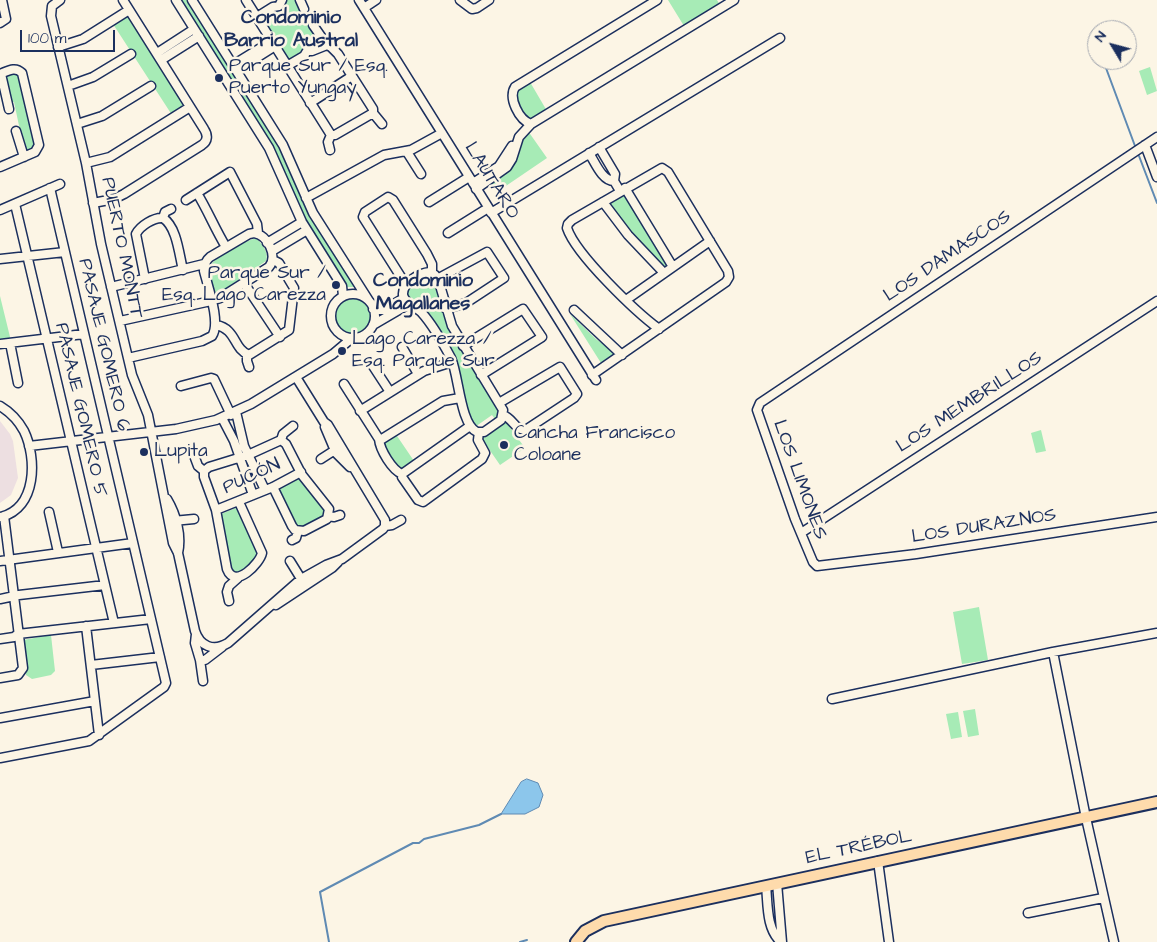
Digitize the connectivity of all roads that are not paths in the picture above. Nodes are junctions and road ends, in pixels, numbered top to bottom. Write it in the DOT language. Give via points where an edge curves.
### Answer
graph roads {
  1 [pos="2,0"];
  2 [pos="60,0"];
  3 [pos="123,0"];
  4 [pos="176,0"];
  5 [pos="192,0"];
  6 [pos="246,0"];
  7 [pos="300,0"];
  8 [pos="359,0"];
  9 [pos="376,0"];
  10 [pos="460,0"];
  11 [pos="489,0"];
  12 [pos="657,0"];
  13 [pos="734,0"];
  14 [pos="725,2"];
  15 [pos="280,3"];
  16 [pos="364,8"];
  17 [pos="304,9"];
  18 [pos="129,10"];
  19 [pos="257,17"];
  20 [pos="0,23"];
  21 [pos="313,25"];
  22 [pos="194,29"];
  23 [pos="199,36"];
  24 [pos="780,38"];
  25 [pos="273,43"];
  26 [pos="327,45"];
  27 [pos="58,47"];
  28 [pos="131,54"];
  29 [pos="159,57"];
  30 [pos="287,66"];
  31 [pos="235,67"];
  32 [pos="0,74"];
  33 [pos="352,76"];
  34 [pos="68,86"];
  35 [pos="151,86"];
  36 [pos="310,103"];
  37 [pos="190,107"];
  38 [pos="9,109"];
  39 [pos="373,113"];
  40 [pos="523,118"];
  41 [pos="77,124"];
  42 [pos="382,124"];
  43 [pos="531,124"];
  44 [pos="16,131"];
  45 [pos="442,134"];
  46 [pos="331,135"];
  47 [pos="1157,137"];
  48 [pos="1145,145"];
  49 [pos="600,147"];
  50 [pos="330,150"];
  51 [pos="407,152"];
  52 [pos="589,153"];
  53 [pos="24,157"];
  54 [pos="86,163"];
  55 [pos="0,167"];
  56 [pos="420,174"];
  57 [pos="1157,178"];
  58 [pos="614,180"];
  59 [pos="473,183"];
  60 [pos="60,184"];
  61 [pos="50,188"];
  62 [pos="622,190"];
  63 [pos="197,193"];
  64 [pos="306,198"];
  65 [pos="186,200"];
  66 [pos="429,202"];
  67 [pos="602,202"];
  68 [pos="93,203"];
  69 [pos="15,204"];
  70 [pos="171,209"];
  71 [pos="0,210"];
  72 [pos="490,210"];
  73 [pos="163,218"];
  74 [pos="302,222"];
  75 [pos="307,230"];
  76 [pos="258,233"];
  77 [pos="448,233"];
  78 [pos="710,241"];
  79 [pos="267,243"];
  80 [pos="226,247"];
  81 [pos="65,252"];
  82 [pos="272,252"];
  83 [pos="28,256"];
  84 [pos="0,259"];
  85 [pos="273,260"];
  86 [pos="204,264"];
  87 [pos="673,267"];
  88 [pos="183,270"];
  89 [pos="664,274"];
  90 [pos="435,276"];
  91 [pos="146,278"];
  92 [pos="244,283"];
  93 [pos="406,285"];
  94 [pos="111,287"];
  95 [pos="343,296"];
  96 [pos="626,300"];
  97 [pos="1157,300"];
  98 [pos="211,301"];
  99 [pos="369,301"];
  100 [pos="407,301"];
  101 [pos="373,308"];
  102 [pos="446,309"];
  103 [pos="574,310"];
  104 [pos="120,321"];
  105 [pos="216,325"];
  106 [pos="373,325"];
  107 [pos="659,328"];
  108 [pos="337,331"];
  109 [pos="84,334"];
  110 [pos="280,337"];
  111 [pos="47,338"];
  112 [pos="352,338"];
  113 [pos="10,343"];
  114 [pos="0,344"];
  115 [pos="464,346"];
  116 [pos="402,347"];
  117 [pos="247,354"];
  118 [pos="622,355"];
  119 [pos="128,358"];
  120 [pos="327,358"];
  121 [pos="452,362"];
  122 [pos="373,366"];
  123 [pos="249,367"];
  124 [pos="418,374"];
  125 [pos="481,375"];
  126 [pos="296,377"];
  127 [pos="18,383"];
  128 [pos="344,384"];
  129 [pos="181,386"];
  130 [pos="390,392"];
  131 [pos="460,398"];
  132 [pos="500,403"];
  133 [pos="0,406"];
  134 [pos="757,406"];
  135 [pos="360,411"];
  136 [pos="234,413"];
  137 [pos="503,415"];
  138 [pos="222,418"];
  139 [pos="293,426"];
  140 [pos="470,426"];
  141 [pos="151,432"];
  142 [pos="479,432"];
  143 [pos="108,437"];
  144 [pos="379,439"];
  145 [pos="281,440"];
  146 [pos="71,441"];
  147 [pos="29,446"];
  148 [pos="338,448"];
  149 [pos="244,457"];
  150 [pos="195,458"];
  151 [pos="321,459"];
  152 [pos="204,471"];
  153 [pos="301,472"];
  154 [pos="402,474"];
  155 [pos="273,487"];
  156 [pos="265,490"];
  157 [pos="254,495"];
  158 [pos="240,502"];
  159 [pos="216,510"];
  160 [pos="50,512"];
  161 [pos="340,515"];
  162 [pos="2,516"];
  163 [pos="328,516"];
  164 [pos="1157,517"];
  165 [pos="194,520"];
  166 [pos="401,520"];
  167 [pos="173,521"];
  168 [pos="385,523"];
  169 [pos="298,532"];
  170 [pos="801,533"];
  171 [pos="292,540"];
  172 [pos="133,543"];
  173 [pos="96,548"];
  174 [pos="58,552"];
  175 [pos="9,559"];
  176 [pos="290,560"];
  177 [pos="0,561"];
  178 [pos="815,565"];
  179 [pos="228,572"];
  180 [pos="238,578"];
  181 [pos="303,583"];
  182 [pos="105,585"];
  183 [pos="229,586"];
  184 [pos="14,597"];
  185 [pos="0,599"];
  186 [pos="230,601"];
  187 [pos="151,619"];
  188 [pos="114,623"];
  189 [pos="86,626"];
  190 [pos="1157,632"];
  191 [pos="18,634"];
  192 [pos="196,634"];
  193 [pos="0,639"];
  194 [pos="224,645"];
  195 [pos="1053,652"];
  196 [pos="160,657"];
  197 [pos="200,660"];
  198 [pos="91,665"];
  199 [pos="0,678"];
  200 [pos="202,682"];
  201 [pos="832,699"];
  202 [pos="95,701"];
  203 [pos="0,718"];
  204 [pos="99,734"];
  205 [pos="0,758"];
  206 [pos="1157,802"];
  207 [pos="1086,818"];
  208 [pos="878,861"];
  209 [pos="777,883"];
  210 [pos="766,886"];
  211 [pos="1103,898"];
  212 [pos="1028,913"];
  213 [pos="576,942"];
  214 [pos="782,942"];
  215 [pos="889,942"];
  216 [pos="1114,942"];
  1 -- 20 [label="street" via="6,19"];
  2 -- 27 [label="street, PUERTO MONTT" via="52,6 51,16"];
  3 -- 18 [label="street"];
  4 -- 22 [label="street"];
  5 -- 31 [label="street"];
  6 -- 19 [label="street"];
  7 -- 17 [label="street"];
  8 -- 16 [label="street, LAUTARO"];
  9 -- 16 [label="street"];
  10 -- 11 [label="street" via="472,9"];
  12 -- 40 [label="street" via="515,87 512,98"];
  13 -- 14 [label="street"];
  14 -- 43 [label="street"];
  15 -- 19 [label="street"];
  16 -- 45 [label="street, LAUTARO"];
  18 -- 27 [label="street" via="83,39"];
  18 -- 29 [label="street"];
  19 -- 25 [label="street"];
  21 -- 26 [label="street"];
  22 -- 23 [label="street"];
  22 -- 29 [label="street"];
  23 -- 29 [label="street"];
  23 -- 74 [label="street" via="271,153"];
  24 -- 49 [label="street"];
  25 -- 30 [label="street"];
  25 -- 31 [label="street"];
  26 -- 30 [label="street" via="307,50 304,56"];
  26 -- 33 [label="street" via="336,51"];
  27 -- 34 [label="street, PUERTO MONTT"];
  28 -- 34 [label="street" via="93,77"];
  29 -- 37 [label="street"];
  30 -- 36 [label="street"];
  31 -- 64 [label="street" via="287,152"];
  32 -- 38 [label="street"];
  32 -- 53 [label="street" via="13,69 22,73 39,145 37,151"];
  33 -- 36 [label="street"];
  33 -- 39 [label="street"];
  34 -- 41 [label="street, PUERTO MONTT"];
  35 -- 41 [label="street" via="102,116"];
  36 -- 46 [label="street"];
  37 -- 54 [label="street" via="110,157"];
  37 -- 68 [label="street" via="204,129 207,139 202,145 124,194"];
  39 -- 42 [label="street"];
  39 -- 46 [label="street"];
  40 -- 43 [label="street"];
  40 -- 59 [label="street" via="502,162"];
  41 -- 54 [label="street, PUERTO MONTT"];
  43 -- 59 [label="street" via="518,137 512,159 505,169"];
  44 -- 53 [label="street"];
  45 -- 51 [label="street"];
  45 -- 59 [label="street, LAUTARO"];
  46 -- 50 [label="street" via="328,142"];
  47 -- 48 [label="street, LOS DAMASCOS"];
  48 -- 57 [label="street"];
  48 -- 134 [label="street, LOS DAMASCOS"];
  49 -- 52 [label="street"];
  49 -- 58 [label="street" via="615,174"];
  51 -- 56 [label="street"];
  51 -- 64 [label="street" via="384,155"];
  52 -- 58 [label="street" via="604,178"];
  52 -- 72 [label="street"];
  53 -- 55 [label="street"];
  54 -- 68 [label="street, PUERTO MONTT"];
  58 -- 62 [label="street"];
  59 -- 66 [label="street"];
  59 -- 72 [label="street, LAUTARO"];
  60 -- 61 [label="street"];
  61 -- 69 [label="street"];
  61 -- 81 [label="street, PASAJE GOMERO 6"];
  62 -- 67 [label="street"];
  62 -- 78 [label="street" via="663,168"];
  62 -- 87 [label="street"];
  63 -- 65 [label="street"];
  63 -- 76 [label="street" via="230,172 257,224"];
  63 -- 80 [label="street"];
  64 -- 99 [label="street"];
  67 -- 89 [label="street"];
  67 -- 96 [label="street" via="571,221 568,228 589,260"];
  68 -- 94 [label="street, PUERTO MONTT"];
  69 -- 71 [label="street"];
  69 -- 83 [label="street, PASAJE GOMERO 5"];
  70 -- 73 [label="street"];
  72 -- 77 [label="street"];
  72 -- 118 [label="street, LAUTARO" via="594,377"];
  73 -- 88 [label="street" via="172,229"];
  73 -- 91 [label="street" via="139,229 136,234"];
  74 -- 75 [label="street"];
  74 -- 79 [label="street"];
  75 -- 82 [label="street"];
  75 -- 95 [label="street" via="340,282"];
  76 -- 79 [label="street"];
  76 -- 80 [label="street" via="250,233"];
  78 -- 87 [label="street"];
  78 -- 107 [label="street" via="728,271 728,279"];
  79 -- 82 [label="street"];
  80 -- 86 [label="street"];
  81 -- 83 [label="street"];
  81 -- 109 [label="street, PASAJE GOMERO 6"];
  82 -- 85 [label="street"];
  83 -- 84 [label="street"];
  83 -- 111 [label="street, PASAJE GOMERO 5"];
  85 -- 92 [label="street" via="269,267"];
  85 -- 110 [label="street" via="279,263 294,291 290,328"];
  86 -- 88 [label="street"];
  86 -- 98 [label="street"];
  87 -- 89 [label="street"];
  88 -- 91 [label="street"];
  89 -- 96 [label="street"];
  90 -- 93 [label="street" via="423,273"];
  90 -- 93 [label="street" via="430,259 390,197 364,212 363,218"];
  90 -- 102 [label="street"];
  90 -- 102 [label="street" via="487,252 504,278 466,303"];
  91 -- 94 [label="street"];
  92 -- 98 [label="street"];
  92 -- 110 [label="street"];
  93 -- 100 [label="street" via="403,294"];
  94 -- 104 [label="street, PUERTO MONTT"];
  95 -- 99 [label="street" via="357,294"];
  95 -- 108 [label="street" via="335,303 331,314"];
  96 -- 107 [label="street"];
  97 -- 170 [label="street, LOS MEMBRILLOS"];
  98 -- 104 [label="street"];
  98 -- 105 [label="street"];
  99 -- 101 [label="street"];
  100 -- 101 [label="street" via="384,310"];
  100 -- 106 [label="street"];
  100 -- 121 [label="street" via="425,317"];
  101 -- 106 [label="street"];
  102 -- 115 [label="street"];
  103 -- 118 [label="street"];
  104 -- 119 [label="street, PUERTO MONTT"];
  105 -- 117 [label="street" via="230,331"];
  105 -- 119 [label="street" via="214,333 205,340"];
  106 -- 112 [label="street" via="363,335"];
  107 -- 118 [label="street"];
  108 -- 112 [label="street"];
  108 -- 120 [label="street" via="338,340"];
  109 -- 111 [label="street"];
  109 -- 143 [label="street, PASAJE GOMERO 6"];
  110 -- 117 [label="street"];
  111 -- 113 [label="street"];
  111 -- 146 [label="street, PASAJE GOMERO 5"];
  112 -- 120 [label="street"];
  113 -- 114 [label="street"];
  113 -- 127 [label="street"];
  115 -- 125 [label="street"];
  115 -- 125 [label="street" via="523,309 542,337"];
  116 -- 124 [label="street"];
  117 -- 123 [label="street"];
  119 -- 141 [label="street, PUERTO MONTT"];
  120 -- 126 [label="street"];
  121 -- 124 [label="street"];
  121 -- 131 [label="street"];
  122 -- 130 [label="street"];
  124 -- 130 [label="street"];
  125 -- 132 [label="street"];
  126 -- 136 [label="street"];
  126 -- 148 [label="street"];
  128 -- 135 [label="street"];
  129 -- 136 [label="street" via="214,379"];
  130 -- 135 [label="street"];
  131 -- 140 [label="street"];
  131 -- 144 [label="street" via="443,401"];
  132 -- 137 [label="street"];
  132 -- 137 [label="street" via="560,367 577,394 528,429 517,428"];
  133 -- 147 [label="street" via="20,425"];
  134 -- 170 [label="street, LOS LIMONES"];
  135 -- 144 [label="street"];
  136 -- 138 [label="street"];
  136 -- 149 [label="street"];
  137 -- 142 [label="street" via="500,421"];
  138 -- 141 [label="street" via="196,426"];
  138 -- 149 [label="street"];
  139 -- 145 [label="street"];
  140 -- 142 [label="street"];
  140 -- 154 [label="street"];
  141 -- 143 [label="street"];
  141 -- 167 [label="street, PUERTO MONTT"];
  142 -- 154 [label="street" via="478,440 485,452 482,459 424,501 420,502"];
  143 -- 146 [label="street"];
  143 -- 172 [label="street, PASAJE GOMERO 6"];
  144 -- 154 [label="street" via="397,472"];
  145 -- 149 [label="street"];
  145 -- 153 [label="street"];
  146 -- 147 [label="street"];
  146 -- 173 [label="street, PASAJE GOMERO 5"];
  147 -- 162 [label="street" via="32,476 28,491 18,506"];
  148 -- 151 [label="street"];
  148 -- 168 [label="street"];
  149 -- 152 [label="street"];
  149 -- 156 [label="street"];
  149 -- 157 [label="street"];
  150 -- 152 [label="street"];
  152 -- 159 [label="street"];
  153 -- 155 [label="street, PUCÓN"];
  153 -- 163 [label="street" via="329,509"];
  155 -- 156 [label="street, PUCÓN"];
  155 -- 169 [label="street"];
  156 -- 157 [label="street, PUCÓN"];
  157 -- 158 [label="street, PUCÓN"];
  158 -- 159 [label="street, PUCÓN"];
  158 -- 180 [label="street" via="265,552"];
  159 -- 179 [label="street"];
  160 -- 174 [label="street"];
  161 -- 163 [label="street"];
  162 -- 175 [label="street"];
  163 -- 169 [label="street"];
  164 -- 178 [label="street, LOS DURAZNOS" via="916,554"];
  165 -- 167 [label="street"];
  166 -- 168 [label="street" via="392,525"];
  167 -- 192 [label="street, PUERTO MONTT"];
  168 -- 181 [label="street" via="383,529 332,568"];
  169 -- 171 [label="street"];
  170 -- 178 [label="street, LOS LIMONES"];
  172 -- 173 [label="street"];
  172 -- 187 [label="street, PASAJE GOMERO 6"];
  173 -- 174 [label="street"];
  173 -- 182 [label="street, PASAJE GOMERO 5"];
  174 -- 175 [label="street"];
  175 -- 177 [label="street"];
  175 -- 184 [label="street"];
  176 -- 181 [label="street"];
  179 -- 180 [label="street"];
  179 -- 183 [label="street"];
  180 -- 183 [label="street"];
  181 -- 194 [label="street" via="288,589"];
  182 -- 184 [label="street"];
  182 -- 188 [label="street, PASAJE GOMERO 5"];
  183 -- 186 [label="street" via="226,594"];
  184 -- 185 [label="street"];
  184 -- 191 [label="street"];
  187 -- 188 [label="street"];
  187 -- 196 [label="street, PASAJE GOMERO 6"];
  188 -- 189 [label="street"];
  189 -- 191 [label="street"];
  189 -- 198 [label="street"];
  190 -- 195 [label="street"];
  191 -- 193 [label="street"];
  191 -- 199 [label="street" via="23,668 15,676"];
  192 -- 194 [label="street" via="208,646"];
  192 -- 197 [label="street, PUERTO MONTT"];
  194 -- 197 [label="street" via="205,660"];
  195 -- 201 [label="street"];
  195 -- 207 [label="street"];
  196 -- 198 [label="street"];
  196 -- 204 [label="street, PASAJE GOMERO 6" via="166,684"];
  197 -- 200 [label="street, PUERTO MONTT"];
  198 -- 202 [label="street"];
  202 -- 203 [label="street"];
  202 -- 204 [label="street"];
  204 -- 205 [label="street" via="86,742"];
  206 -- 207 [label="main road, EL TRÉBOL"];
  207 -- 208 [label="main road, EL TRÉBOL"];
  207 -- 211 [label="street"];
  208 -- 209 [label="main road, EL TRÉBOL"];
  208 -- 215 [label="street"];
  209 -- 210 [label="main road, EL TRÉBOL"];
  209 -- 214 [label="street"];
  210 -- 213 [label="main road, EL TRÉBOL" via="604,921 585,931"];
  210 -- 214 [label="street" via="771,927"];
  211 -- 212 [label="street"];
  211 -- 216 [label="street"];
}
